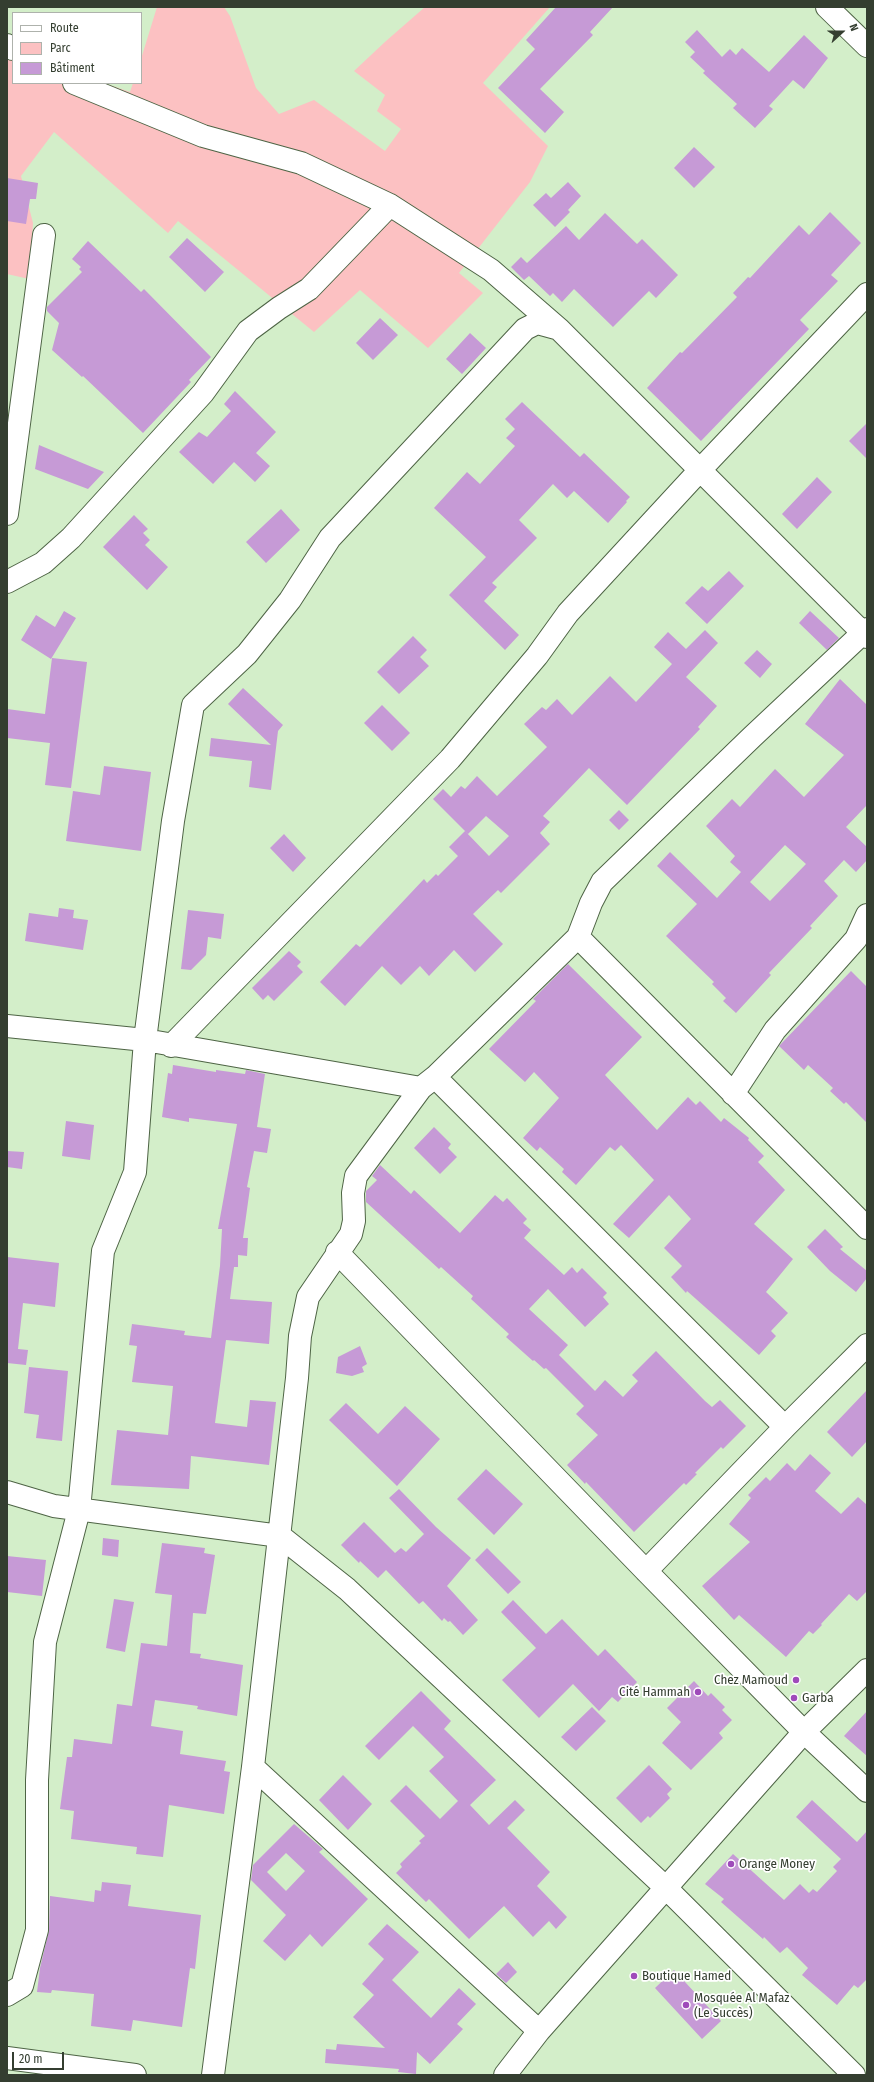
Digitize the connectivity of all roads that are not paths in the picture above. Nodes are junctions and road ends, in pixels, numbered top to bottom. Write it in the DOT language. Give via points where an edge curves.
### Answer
graph roads {
  1 [pos="827,7"];
  2 [pos="867,46"];
  3 [pos="76,84"];
  4 [pos="390,205"];
  5 [pos="44,235"];
  6 [pos="867,294"];
  7 [pos="559,329"];
  8 [pos="700,470"];
  9 [pos="7,514"];
  10 [pos="7,582"];
  11 [pos="866,633"];
  12 [pos="867,915"];
  13 [pos="578,937"];
  14 [pos="862,944"];
  15 [pos="7,1026"];
  16 [pos="145,1040"];
  17 [pos="171,1046"];
  18 [pos="428,1083"];
  19 [pos="733,1094"];
  20 [pos="867,1228"];
  21 [pos="337,1252"];
  22 [pos="867,1345"];
  23 [pos="785,1427"];
  24 [pos="7,1492"];
  25 [pos="79,1510"];
  26 [pos="280,1536"];
  27 [pos="646,1572"];
  28 [pos="867,1670"];
  29 [pos="804,1732"];
  30 [pos="253,1767"];
  31 [pos="867,1792"];
  32 [pos="665,1886"];
  33 [pos="7,1995"];
  34 [pos="539,2031"];
  35 [pos="11,2064"];
  36 [pos="135,2075"];
  37 [pos="213,2075"];
  38 [pos="505,2075"];
  39 [pos="854,2075"];
  1 -- 2 [label="street"];
  3 -- 4 [label="street" via="203,136 301,163"];
  4 -- 7 [label="street" via="491,270"];
  4 -- 10 [label="street" via="309,289 248,331 203,393 71,538 43,563"];
  5 -- 9 [label="street"];
  6 -- 8 [label="street"];
  7 -- 8 [label="street"];
  7 -- 16 [label="street" via="537,323 525,329 330,538 290,600 247,654 193,705 173,820"];
  8 -- 11 [label="street"];
  8 -- 17 [label="street" via="568,613 537,656 450,758"];
  11 -- 13 [label="street" via="752,737 602,882"];
  12 -- 14 [label="street"];
  13 -- 18 [label="street"];
  13 -- 19 [label="street"];
  14 -- 19 [label="street" via="775,1030"];
  15 -- 16 [label="street"];
  16 -- 17 [label="street"];
  16 -- 25 [label="street" via="135,1172 103,1251"];
  17 -- 18 [label="street"];
  18 -- 21 [label="street" via="356,1176 351,1234"];
  18 -- 23 [label="street"];
  19 -- 20 [label="street"];
  21 -- 26 [label="street" via="308,1297 300,1336"];
  21 -- 27 [label="street"];
  22 -- 23 [label="street"];
  23 -- 27 [label="street"];
  24 -- 25 [label="street" via="54,1506"];
  25 -- 26 [label="street"];
  25 -- 33 [label="street" via="45,1642 37,1780 37,1930 22,1986"];
  26 -- 30 [label="street"];
  26 -- 32 [label="street" via="347,1590"];
  27 -- 29 [label="street"];
  28 -- 29 [label="street"];
  29 -- 31 [label="street"];
  29 -- 32 [label="street"];
  30 -- 34 [label="street"];
  30 -- 37 [label="street"];
  32 -- 34 [label="street"];
  32 -- 39 [label="street"];
  34 -- 38 [label="street"];
  35 -- 36 [label="street"];
}
